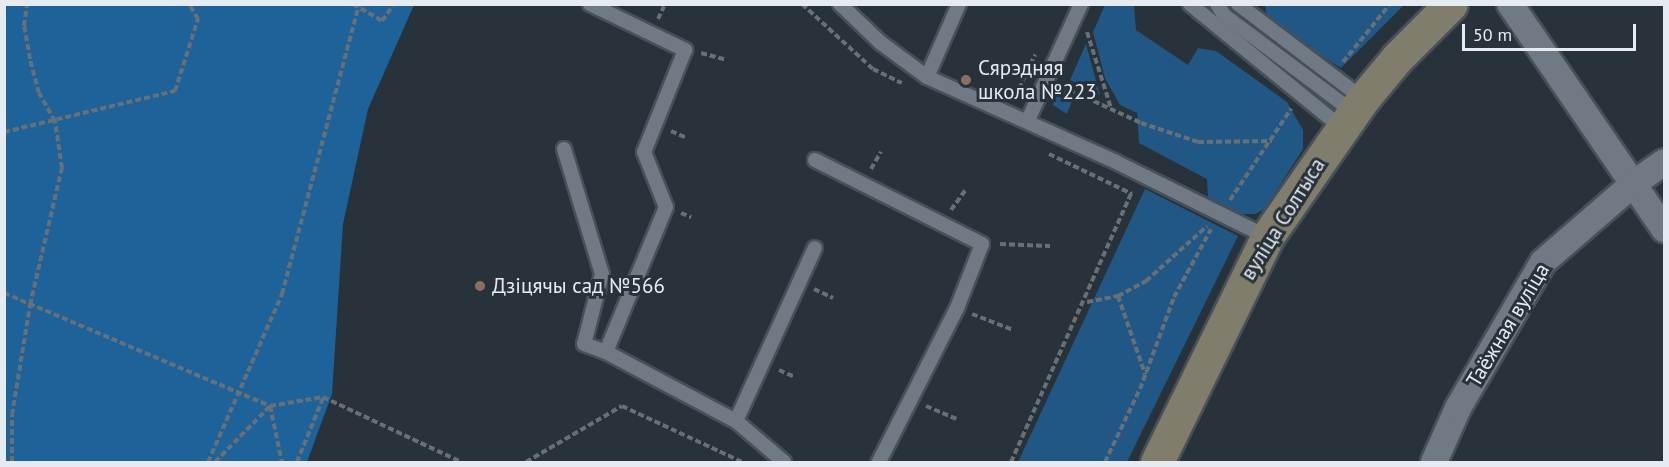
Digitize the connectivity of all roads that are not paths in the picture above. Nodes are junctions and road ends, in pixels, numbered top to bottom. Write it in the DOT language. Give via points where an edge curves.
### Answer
graph roads {
  1 [pos="591,4"];
  2 [pos="840,4"];
  3 [pos="958,4"];
  4 [pos="1081,4"];
  5 [pos="1217,4"];
  6 [pos="1238,4"];
  7 [pos="1452,4"];
  8 [pos="1510,4"];
  9 [pos="1195,6"];
  10 [pos="927,77"];
  11 [pos="1352,113"];
  12 [pos="1028,120"];
  13 [pos="564,149"];
  14 [pos="815,160"];
  15 [pos="1665,162"];
  16 [pos="1634,184"];
  17 [pos="1665,229"];
  18 [pos="1267,237"];
  19 [pos="815,248"];
  20 [pos="606,352"];
  21 [pos="736,421"];
  22 [pos="784,462"];
  23 [pos="879,462"];
  24 [pos="1157,462"];
  25 [pos="1434,462"];
  1 -- 20 [label="lane" via="685,50 644,152 666,207"];
  2 -- 10 [label="lane" via="880,43"];
  3 -- 10 [label="lane"];
  4 -- 12 [label="lane"];
  5 -- 11 [label="lane" via="1224,15"];
  6 -- 11 [label="lane" via="1330,74"];
  7 -- 11 [label="main road, вуліца Солтыса" via="1397,58"];
  8 -- 16 [label="street"];
  9 -- 11 [label="lane" via="1305,99"];
  10 -- 12 [label="lane"];
  11 -- 18 [label="main road, вуліца Солтыса"];
  12 -- 18 [label="lane"];
  13 -- 20 [label="lane" via="602,274 584,344"];
  14 -- 23 [label="lane" via="982,244 957,308"];
  15 -- 16 [label="street, Таёжная вуліца"];
  16 -- 17 [label="street"];
  16 -- 25 [label="street, Таёжная вуліца" via="1543,262 1458,408"];
  18 -- 24 [label="main road, вуліца Солтыса"];
  19 -- 21 [label="lane"];
  20 -- 21 [label="lane"];
  21 -- 22 [label="lane"];
}
